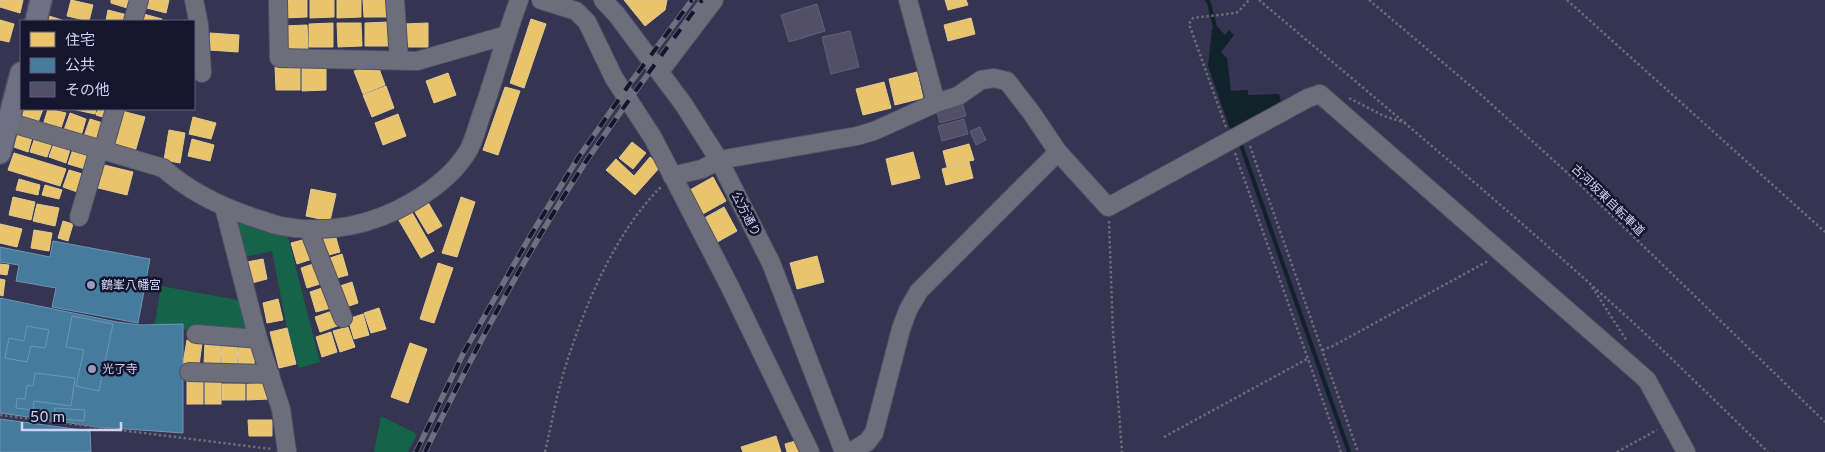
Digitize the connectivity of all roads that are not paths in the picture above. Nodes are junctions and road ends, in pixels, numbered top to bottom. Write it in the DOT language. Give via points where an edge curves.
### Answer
graph roads {
  1 [pos="41,0"];
  2 [pos="139,0"];
  3 [pos="194,0"];
  4 [pos="278,0"];
  5 [pos="395,0"];
  6 [pos="519,0"];
  7 [pos="542,0"];
  8 [pos="603,0"];
  9 [pos="714,0"];
  10 [pos="908,0"];
  11 [pos="36,20"];
  12 [pos="133,20"];
  13 [pos="506,35"];
  14 [pos="400,60"];
  15 [pos="660,71"];
  16 [pos="202,73"];
  17 [pos="20,77"];
  18 [pos="936,103"];
  19 [pos="115,110"];
  20 [pos="8,122"];
  21 [pos="0,150"];
  22 [pos="102,151"];
  23 [pos="1058,152"];
  24 [pos="719,160"];
  25 [pos="672,176"];
  26 [pos="224,207"];
  27 [pos="79,217"];
  28 [pos="309,230"];
  29 [pos="343,318"];
  30 [pos="196,334"];
  31 [pos="258,339"];
  32 [pos="189,372"];
  33 [pos="270,374"];
  34 [pos="287,451"];
  35 [pos="810,452"];
  36 [pos="844,452"];
  37 [pos="850,452"];
  38 [pos="1686,452"];
  1 -- 11 [label="main road"];
  2 -- 12 [label="street"];
  3 -- 16 [label="street"];
  4 -- 14 [label="street" via="279,58"];
  5 -- 14 [label="street"];
  6 -- 13 [label="street"];
  7 -- 25 [label="street" via="576,11 587,22 614,78 653,138"];
  8 -- 15 [label="street, 公方通り"];
  9 -- 15 [label="street"];
  10 -- 18 [label="street"];
  13 -- 14 [label="street" via="417,61"];
  13 -- 28 [label="street" via="469,150 453,171 426,194 394,212 364,223"];
  15 -- 24 [label="street, 公方通り"];
  17 -- 20 [label="main road"];
  18 -- 23 [label="street" via="958,96 980,80 994,78 1008,82"];
  18 -- 24 [label="street" via="857,136"];
  19 -- 22 [label="street"];
  20 -- 21 [label="main road"];
  20 -- 22 [label="street"];
  22 -- 26 [label="street" via="163,168 180,183"];
  22 -- 27 [label="street" via="97,156"];
  23 -- 37 [label="street" via="919,291 901,329 874,434"];
  23 -- 38 [label="street" via="1108,207 1320,94 1647,380"];
  24 -- 25 [label="street"];
  24 -- 36 [label="street, 公方通り" via="771,263"];
  25 -- 35 [label="street"];
  26 -- 28 [label="street" via="281,226"];
  26 -- 31 [label="street"];
  28 -- 29 [label="street"];
  30 -- 31 [label="street"];
  31 -- 33 [label="street"];
  32 -- 33 [label="street"];
  33 -- 34 [label="street" via="281,409"];
}
